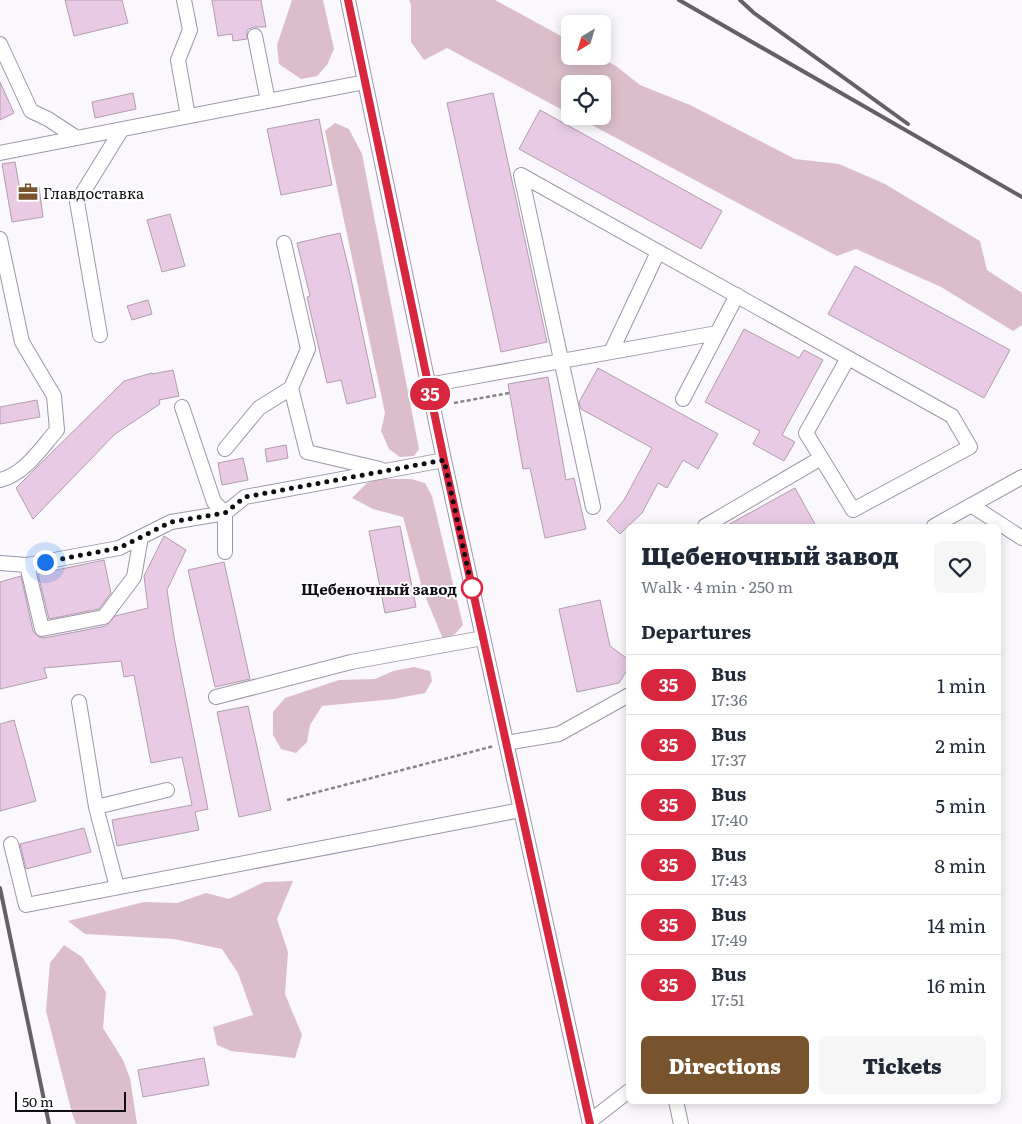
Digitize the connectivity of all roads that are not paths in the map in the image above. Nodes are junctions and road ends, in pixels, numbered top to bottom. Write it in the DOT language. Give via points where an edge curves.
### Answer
graph roads {
  1 [pos="184,0"];
  2 [pos="348,0"];
  3 [pos="255,36"];
  4 [pos="0,44"];
  5 [pos="365,82"];
  6 [pos="268,101"];
  7 [pos="188,116"];
  8 [pos="122,129"];
  9 [pos="77,138"];
  10 [pos="0,153"];
  11 [pos="0,239"];
  12 [pos="284,243"];
  13 [pos="658,252"];
  14 [pos="737,296"];
  15 [pos="717,333"];
  16 [pos="100,335"];
  17 [pos="610,352"];
  18 [pos="848,358"];
  19 [pos="561,360"];
  20 [pos="428,385"];
  21 [pos="291,388"];
  22 [pos="683,399"];
  23 [pos="182,407"];
  24 [pos="225,449"];
  25 [pos="821,458"];
  26 [pos="444,460"];
  27 [pos="386,471"];
  28 [pos="1022,477"];
  29 [pos="0,480"];
  30 [pos="972,505"];
  31 [pos="593,507"];
  32 [pos="225,513"];
  33 [pos="708,524"];
  34 [pos="938,524"];
  35 [pos="1001,524"];
  36 [pos="1001,524"];
  37 [pos="142,537"];
  38 [pos="1022,538"];
  39 [pos="226,552"];
  40 [pos="0,563"];
  41 [pos="27,565"];
  42 [pos="483,638"];
  43 [pos="626,697"];
  44 [pos="216,698"];
  45 [pos="79,702"];
  46 [pos="506,743"];
  47 [pos="167,790"];
  48 [pos="96,807"];
  49 [pos="521,810"];
  50 [pos="11,844"];
  51 [pos="117,887"];
  52 [pos="626,1093"];
  53 [pos="677,1104"];
  54 [pos="590,1123"];
  55 [pos="681,1124"];
  1 -- 7 [label="street" via="190,30 178,60"];
  2 -- 5 [label="street"];
  3 -- 6 [label="street"];
  4 -- 9 [label="street" via="31,111 48,118"];
  5 -- 6 [label="street"];
  5 -- 20 [label="street"];
  6 -- 7 [label="street"];
  7 -- 8 [label="street"];
  8 -- 9 [label="street"];
  8 -- 16 [label="street" via="77,202"];
  9 -- 10 [label="street"];
  11 -- 29 [label="street" via="22,342 54,396 57,430 25,466"];
  12 -- 21 [label="street" via="308,349"];
  13 -- 14 [label="street"];
  13 -- 17 [label="street"];
  13 -- 19 [label="street" via="522,175"];
  14 -- 15 [label="street"];
  14 -- 18 [label="street"];
  15 -- 17 [label="street"];
  15 -- 22 [label="street"];
  17 -- 19 [label="street"];
  18 -- 25 [label="street" via="806,433"];
  18 -- 25 [label="street" via="952,416 970,447 853,510"];
  19 -- 20 [label="street"];
  19 -- 31 [label="street"];
  20 -- 26 [label="street"];
  21 -- 24 [label="street" via="259,408"];
  21 -- 27 [label="street" via="307,452"];
  23 -- 32 [label="street" via="214,502"];
  25 -- 33 [label="street"];
  26 -- 27 [label="street"];
  26 -- 42 [label="street"];
  27 -- 32 [label="street" via="245,497"];
  28 -- 30 [label="street"];
  30 -- 34 [label="street"];
  30 -- 36 [label="street"];
  32 -- 37 [label="street" via="171,522"];
  32 -- 39 [label="street"];
  35 -- 38 [label="street"];
  37 -- 41 [label="street" via="119,548"];
  37 -- 41 [label="street" via="134,577 104,617 42,629"];
  40 -- 41 [label="street"];
  42 -- 44 [label="street" via="351,662"];
  42 -- 46 [label="street"];
  43 -- 46 [label="street" via="558,734"];
  45 -- 48 [label="street"];
  46 -- 49 [label="street"];
  47 -- 48 [label="street"];
  48 -- 51 [label="street"];
  49 -- 51 [label="street"];
  49 -- 54 [label="street"];
  50 -- 51 [label="street" via="26,905"];
  52 -- 54 [label="street"];
  53 -- 55 [label="street"];
}
